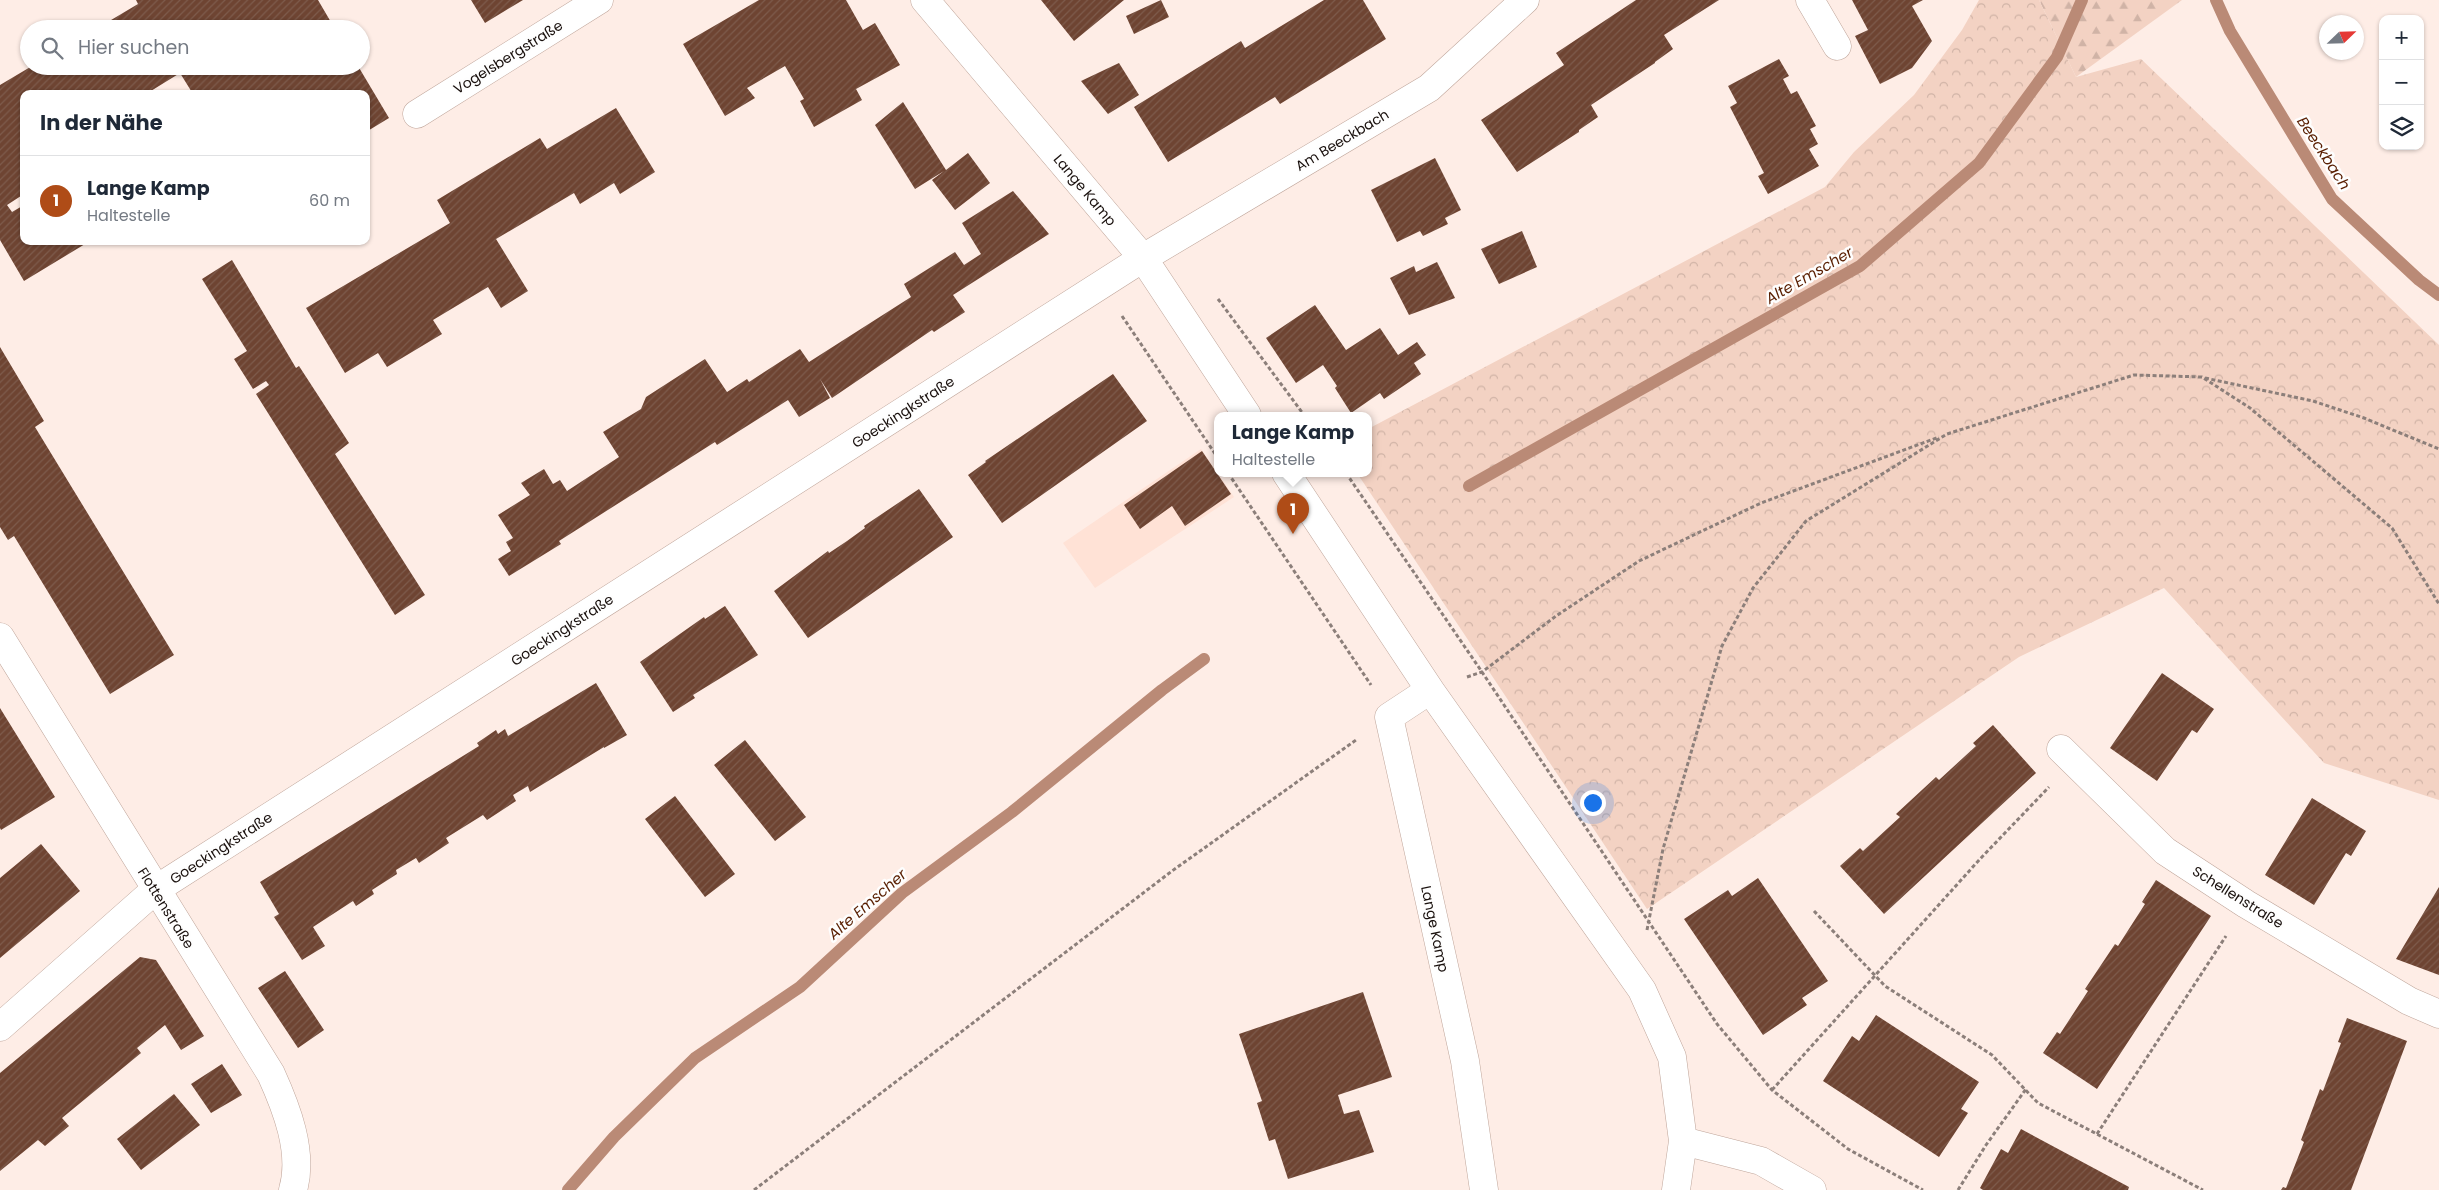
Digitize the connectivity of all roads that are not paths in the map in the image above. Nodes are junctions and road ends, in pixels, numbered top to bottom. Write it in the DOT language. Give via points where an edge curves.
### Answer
graph roads {
  1 [pos="600,0"];
  2 [pos="925,0"];
  3 [pos="1526,0"];
  4 [pos="1810,0"];
  5 [pos="1837,46"];
  6 [pos="417,114"];
  7 [pos="1143,258"];
  8 [pos="1245,412"];
  9 [pos="1289,477"];
  10 [pos="0,637"];
  11 [pos="1430,690"];
  12 [pos="2067,755"];
  13 [pos="155,890"];
  14 [pos="2439,1014"];
  15 [pos="0,1027"];
  16 [pos="1683,1141"];
  17 [pos="293,1190"];
  18 [pos="1484,1190"];
  19 [pos="1676,1190"];
  20 [pos="1812,1190"];
  1 -- 6 [label="street, Vogelsbergstraße"];
  2 -- 7 [label="street, Lange Kamp"];
  3 -- 7 [label="street, Am Beeckbach" via="1429,88"];
  4 -- 5 [label="street"];
  7 -- 8 [label="street, Lange Kamp"];
  7 -- 13 [label="street, Goeckingkstraße"];
  9 -- 11 [label="street"];
  10 -- 13 [label="street, Flottenstraße"];
  11 -- 16 [label="street" via="1642,990 1672,1057"];
  11 -- 18 [label="street, Lange Kamp" via="1389,717 1464,1062"];
  12 -- 14 [label="street, Schellenstraße" via="2165,851 2246,904 2408,1001"];
  13 -- 15 [label="street, Goeckingkstraße"];
  13 -- 17 [label="street, Flottenstraße" via="270,1074 287,1108 294,1138"];
  16 -- 19 [label="street"];
  16 -- 20 [label="street" via="1761,1161"];
}
